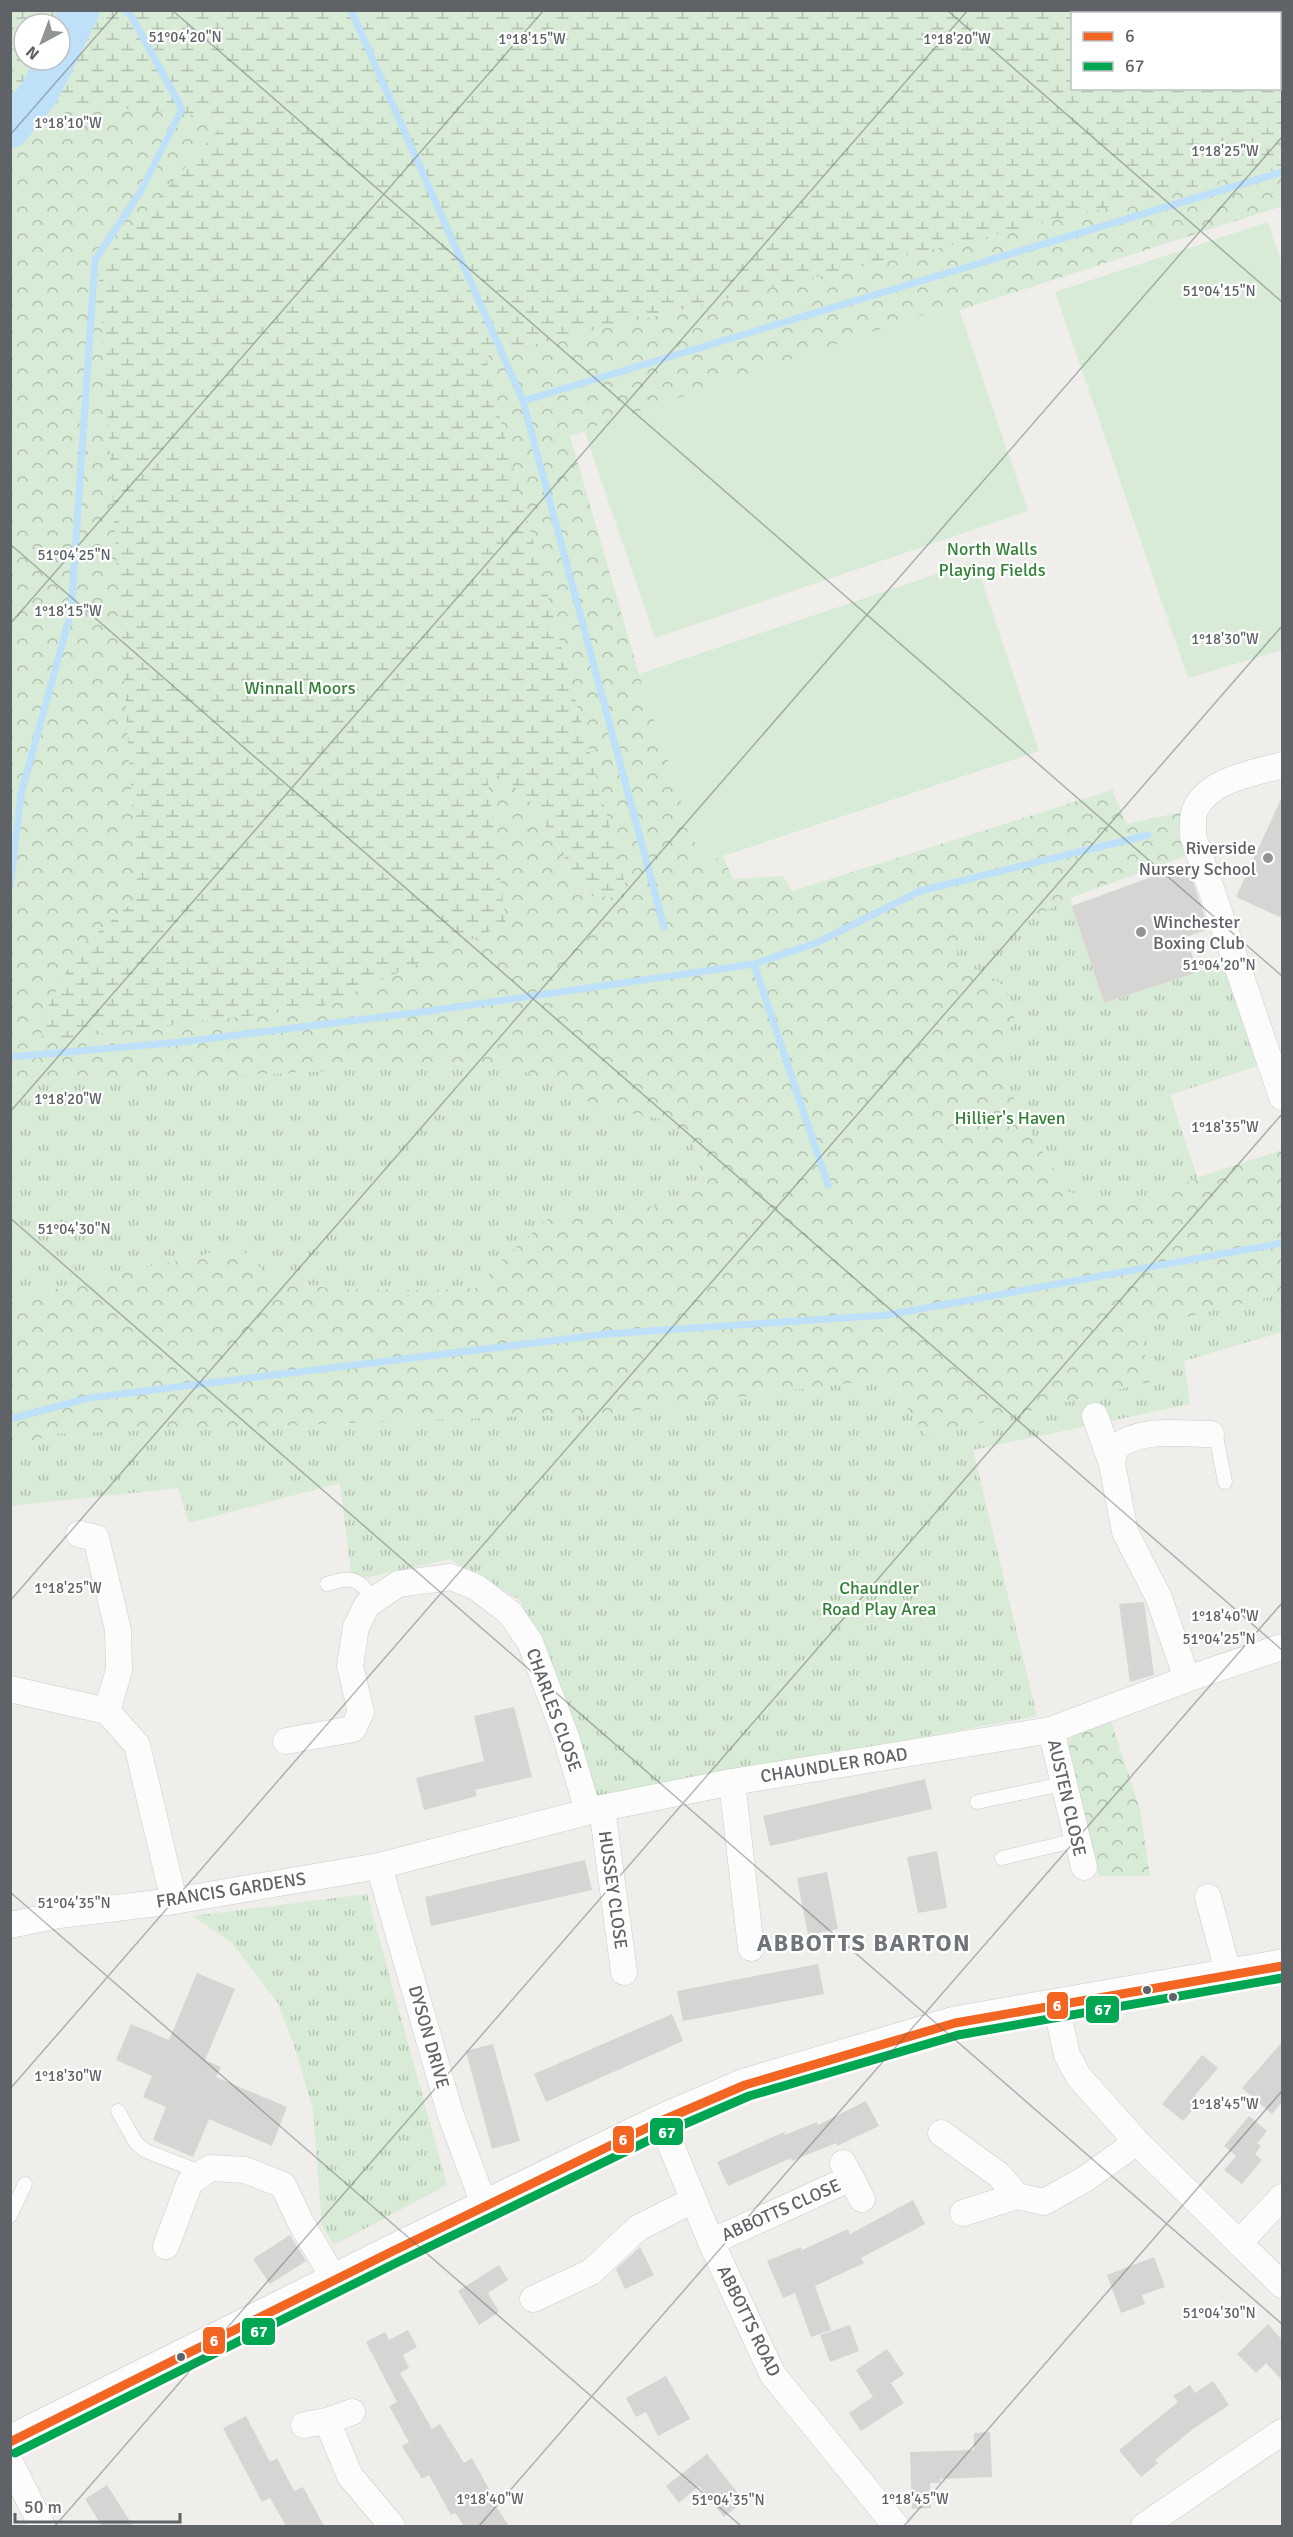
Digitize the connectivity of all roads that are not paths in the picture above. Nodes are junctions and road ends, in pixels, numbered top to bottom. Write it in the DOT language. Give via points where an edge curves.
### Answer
graph roads {
  1 [pos="1282,765"];
  2 [pos="1282,1097"];
  3 [pos="1095,1416"];
  4 [pos="1210,1434"];
  5 [pos="1112,1464"];
  6 [pos="1225,1482"];
  7 [pos="79,1534"];
  8 [pos="327,1584"];
  9 [pos="374,1600"];
  10 [pos="1282,1647"];
  11 [pos="1187,1679"];
  12 [pos="10,1689"];
  13 [pos="106,1711"];
  14 [pos="1051,1730"];
  15 [pos="286,1741"];
  16 [pos="732,1782"];
  17 [pos="1064,1784"];
  18 [pos="977,1802"];
  19 [pos="595,1810"];
  20 [pos="1077,1840"];
  21 [pos="1002,1858"];
  22 [pos="380,1866"];
  23 [pos="1084,1867"];
  24 [pos="1208,1897"];
  25 [pos="174,1901"];
  26 [pos="10,1924"];
  27 [pos="751,1948"];
  28 [pos="1282,1966"];
  29 [pos="624,1972"];
  30 [pos="1229,1976"];
  31 [pos="1056,2005"];
  32 [pos="118,2111"];
  33 [pos="661,2121"];
  34 [pos="941,2133"];
  35 [pos="1137,2142"];
  36 [pos="200,2172"];
  37 [pos="852,2180"];
  38 [pos="25,2184"];
  39 [pos="1017,2196"];
  40 [pos="1282,2197"];
  41 [pos="693,2200"];
  42 [pos="484,2207"];
  43 [pos="963,2213"];
  44 [pos="10,2216"];
  45 [pos="711,2242"];
  46 [pos="1239,2243"];
  47 [pos="166,2246"];
  48 [pos="336,2282"];
  49 [pos="1282,2285"];
  50 [pos="533,2299"];
  51 [pos="352,2412"];
  52 [pos="1282,2432"];
  53 [pos="10,2442"];
  54 [pos="10,2462"];
  55 [pos="42,2526"];
  56 [pos="392,2526"];
  57 [pos="896,2526"];
  58 [pos="1144,2526"];
  1 -- 2 [label="street" via="1208,792 1195,809 1193,836"];
  3 -- 5 [label="street"];
  4 -- 5 [label="street" via="1144,1434 1125,1439 1115,1448"];
  4 -- 6 [label="lane" via="1217,1441"];
  5 -- 11 [label="street" via="1125,1532 1159,1598"];
  7 -- 13 [label="street" via="96,1538 118,1630 118,1670"];
  8 -- 9 [label="lane" via="349,1578 360,1582"];
  9 -- 15 [label="street, CHARLES CLOSE" via="367,1605 356,1627 350,1666 361,1712 353,1729"];
  9 -- 19 [label="street, CHARLES CLOSE" via="398,1584 451,1577 476,1587 510,1613 530,1642"];
  10 -- 11 [label="street, CHAUNDLER ROAD"];
  11 -- 14 [label="street, CHAUNDLER ROAD"];
  12 -- 13 [label="street"];
  13 -- 25 [label="street" via="137,1745"];
  14 -- 16 [label="street, CHAUNDLER ROAD"];
  14 -- 17 [label="street, AUSTEN CLOSE"];
  16 -- 19 [label="street, CHAUNDLER ROAD"];
  16 -- 27 [label="street"];
  17 -- 18 [label="lane"];
  17 -- 20 [label="street, AUSTEN CLOSE"];
  19 -- 22 [label="street, CHAUNDLER ROAD"];
  19 -- 29 [label="street, HUSSEY CLOSE"];
  20 -- 21 [label="lane"];
  20 -- 23 [label="street, AUSTEN CLOSE"];
  22 -- 25 [label="street, FRANCIS GARDENS"];
  22 -- 42 [label="street, DYSON DRIVE" via="452,2116"];
  24 -- 30 [label="street"];
  25 -- 26 [label="street, FRANCIS GARDENS"];
  28 -- 30 [label="main road"];
  30 -- 31 [label="main road"];
  31 -- 33 [label="main road" via="955,2023 807,2066 745,2085"];
  31 -- 35 [label="street" via="1067,2055 1079,2078"];
  32 -- 36 [label="lane" via="136,2143 146,2151"];
  33 -- 41 [label="street, ABBOTTS ROAD"];
  33 -- 42 [label="main road"];
  34 -- 39 [label="street" via="999,2175"];
  35 -- 39 [label="street" via="1044,2202"];
  35 -- 46 [label="street"];
  36 -- 47 [label="street" via="190,2182"];
  36 -- 48 [label="street" via="210,2168 245,2170 283,2185"];
  37 -- 45 [label="street, ABBOTTS CLOSE"];
  38 -- 44 [label="lane"];
  39 -- 43 [label="street"];
  40 -- 46 [label="street"];
  41 -- 45 [label="street, ABBOTTS ROAD"];
  41 -- 50 [label="street" via="638,2228 591,2272"];
  42 -- 48 [label="main road"];
  45 -- 57 [label="street, ABBOTTS ROAD" via="773,2375"];
  46 -- 49 [label="street"];
  48 -- 53 [label="main road"];
  51 -- 56 [label="street" via="316,2423 350,2476"];
  52 -- 58 [label="street"];
  54 -- 55 [label="street"];
}
